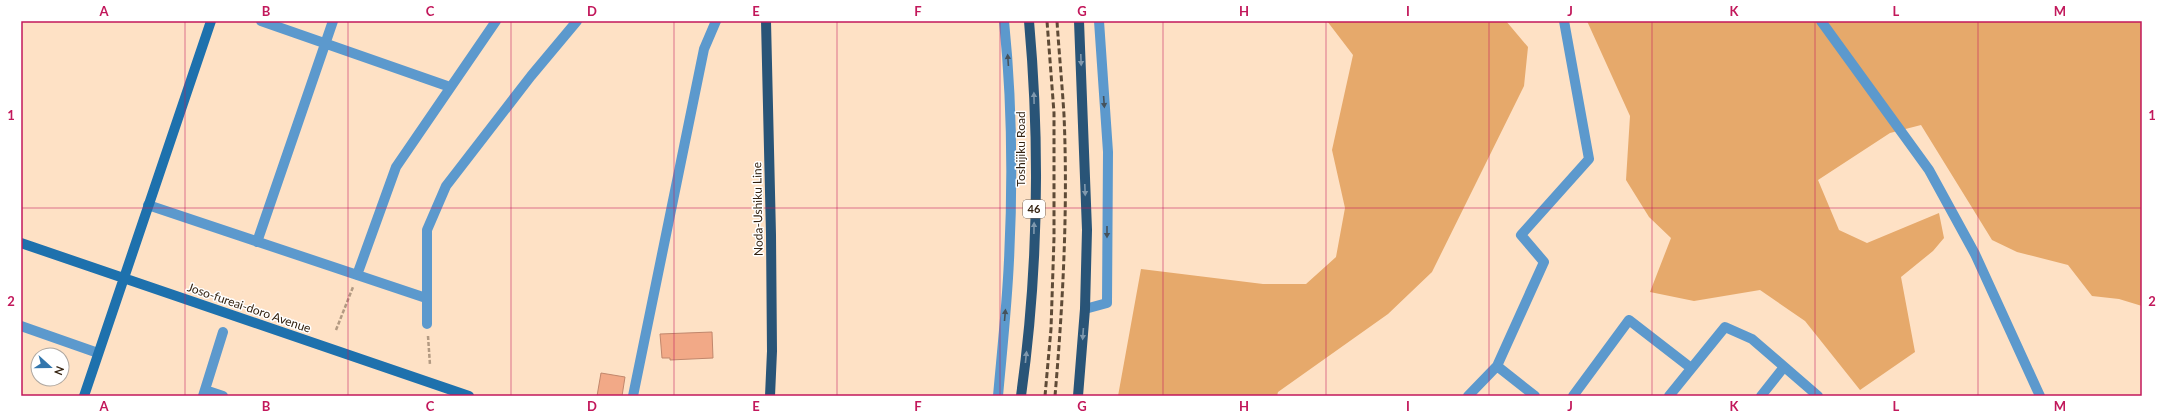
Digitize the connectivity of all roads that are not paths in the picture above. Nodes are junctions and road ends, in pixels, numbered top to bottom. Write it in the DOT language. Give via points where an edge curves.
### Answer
graph roads {
  1 [pos="211,21"];
  2 [pos="261,21"];
  3 [pos="333,21"];
  4 [pos="496,21"];
  5 [pos="577,21"];
  6 [pos="716,21"];
  7 [pos="766,21"];
  8 [pos="1004,21"];
  9 [pos="1029,21"];
  10 [pos="1079,21"];
  11 [pos="1099,21"];
  12 [pos="1564,21"];
  13 [pos="1821,21"];
  14 [pos="326,43"];
  15 [pos="450,87"];
  16 [pos="148,206"];
  17 [pos="257,242"];
  18 [pos="21,243"];
  19 [pos="357,275"];
  20 [pos="123,278"];
  21 [pos="426,298"];
  22 [pos="1085,309"];
  23 [pos="427,324"];
  24 [pos="21,326"];
  25 [pos="224,332"];
  26 [pos="98,353"];
  27 [pos="1497,366"];
  28 [pos="1784,367"];
  29 [pos="1691,368"];
  30 [pos="204,393"];
  31 [pos="452,393"];
  32 [pos="84,396"];
  33 [pos="223,396"];
  34 [pos="469,396"];
  35 [pos="633,396"];
  36 [pos="770,396"];
  37 [pos="998,396"];
  38 [pos="1021,396"];
  39 [pos="1078,396"];
  40 [pos="1468,396"];
  41 [pos="1535,396"];
  42 [pos="1573,396"];
  43 [pos="1669,396"];
  44 [pos="1761,396"];
  45 [pos="1818,396"];
  46 [pos="2040,396"];
  1 -- 16 [label="street"];
  2 -- 14 [label="street"];
  3 -- 14 [label="street"];
  4 -- 15 [label="street"];
  5 -- 21 [label="street" via="446,186 427,230"];
  6 -- 35 [label="street" via="704,49"];
  7 -- 36 [label="main road, Noda-Ushiku Line" via="771,243"];
  37 -- 8 [label="street, one-way" via="1009,260 1011,174 1008,62"];
  38 -- 9 [label="main road, Toshijiku Road / 46, one-way" via="1033,262 1034,72"];
  10 -- 22 [label="main road, one-way" via="1087,230"];
  11 -- 22 [label="street, one-way" via="1108,152 1107,303"];
  12 -- 27 [label="street" via="1590,159 1521,235 1544,262"];
  13 -- 46 [label="street" via="1929,170 1975,254"];
  14 -- 15 [label="street"];
  14 -- 17 [label="street"];
  15 -- 19 [label="street" via="396,167"];
  16 -- 17 [label="street"];
  16 -- 20 [label="street"];
  17 -- 19 [label="street"];
  18 -- 20 [label="street, Joso-fureai-doro Avenue"];
  19 -- 21 [label="street"];
  20 -- 26 [label="street"];
  20 -- 31 [label="street, Joso-fureai-doro Avenue"];
  21 -- 23 [label="street"];
  22 -- 39 [label="main road, one-way"];
  24 -- 26 [label="street"];
  25 -- 30 [label="street"];
  26 -- 32 [label="street"];
  27 -- 40 [label="street"];
  27 -- 41 [label="street"];
  28 -- 29 [label="street" via="1752,339 1725,327"];
  28 -- 44 [label="street"];
  28 -- 45 [label="street"];
  29 -- 42 [label="street" via="1629,320"];
  29 -- 43 [label="street"];
  30 -- 33 [label="street"];
  31 -- 34 [label="street, Joso-fureai-doro Avenue"];
}
